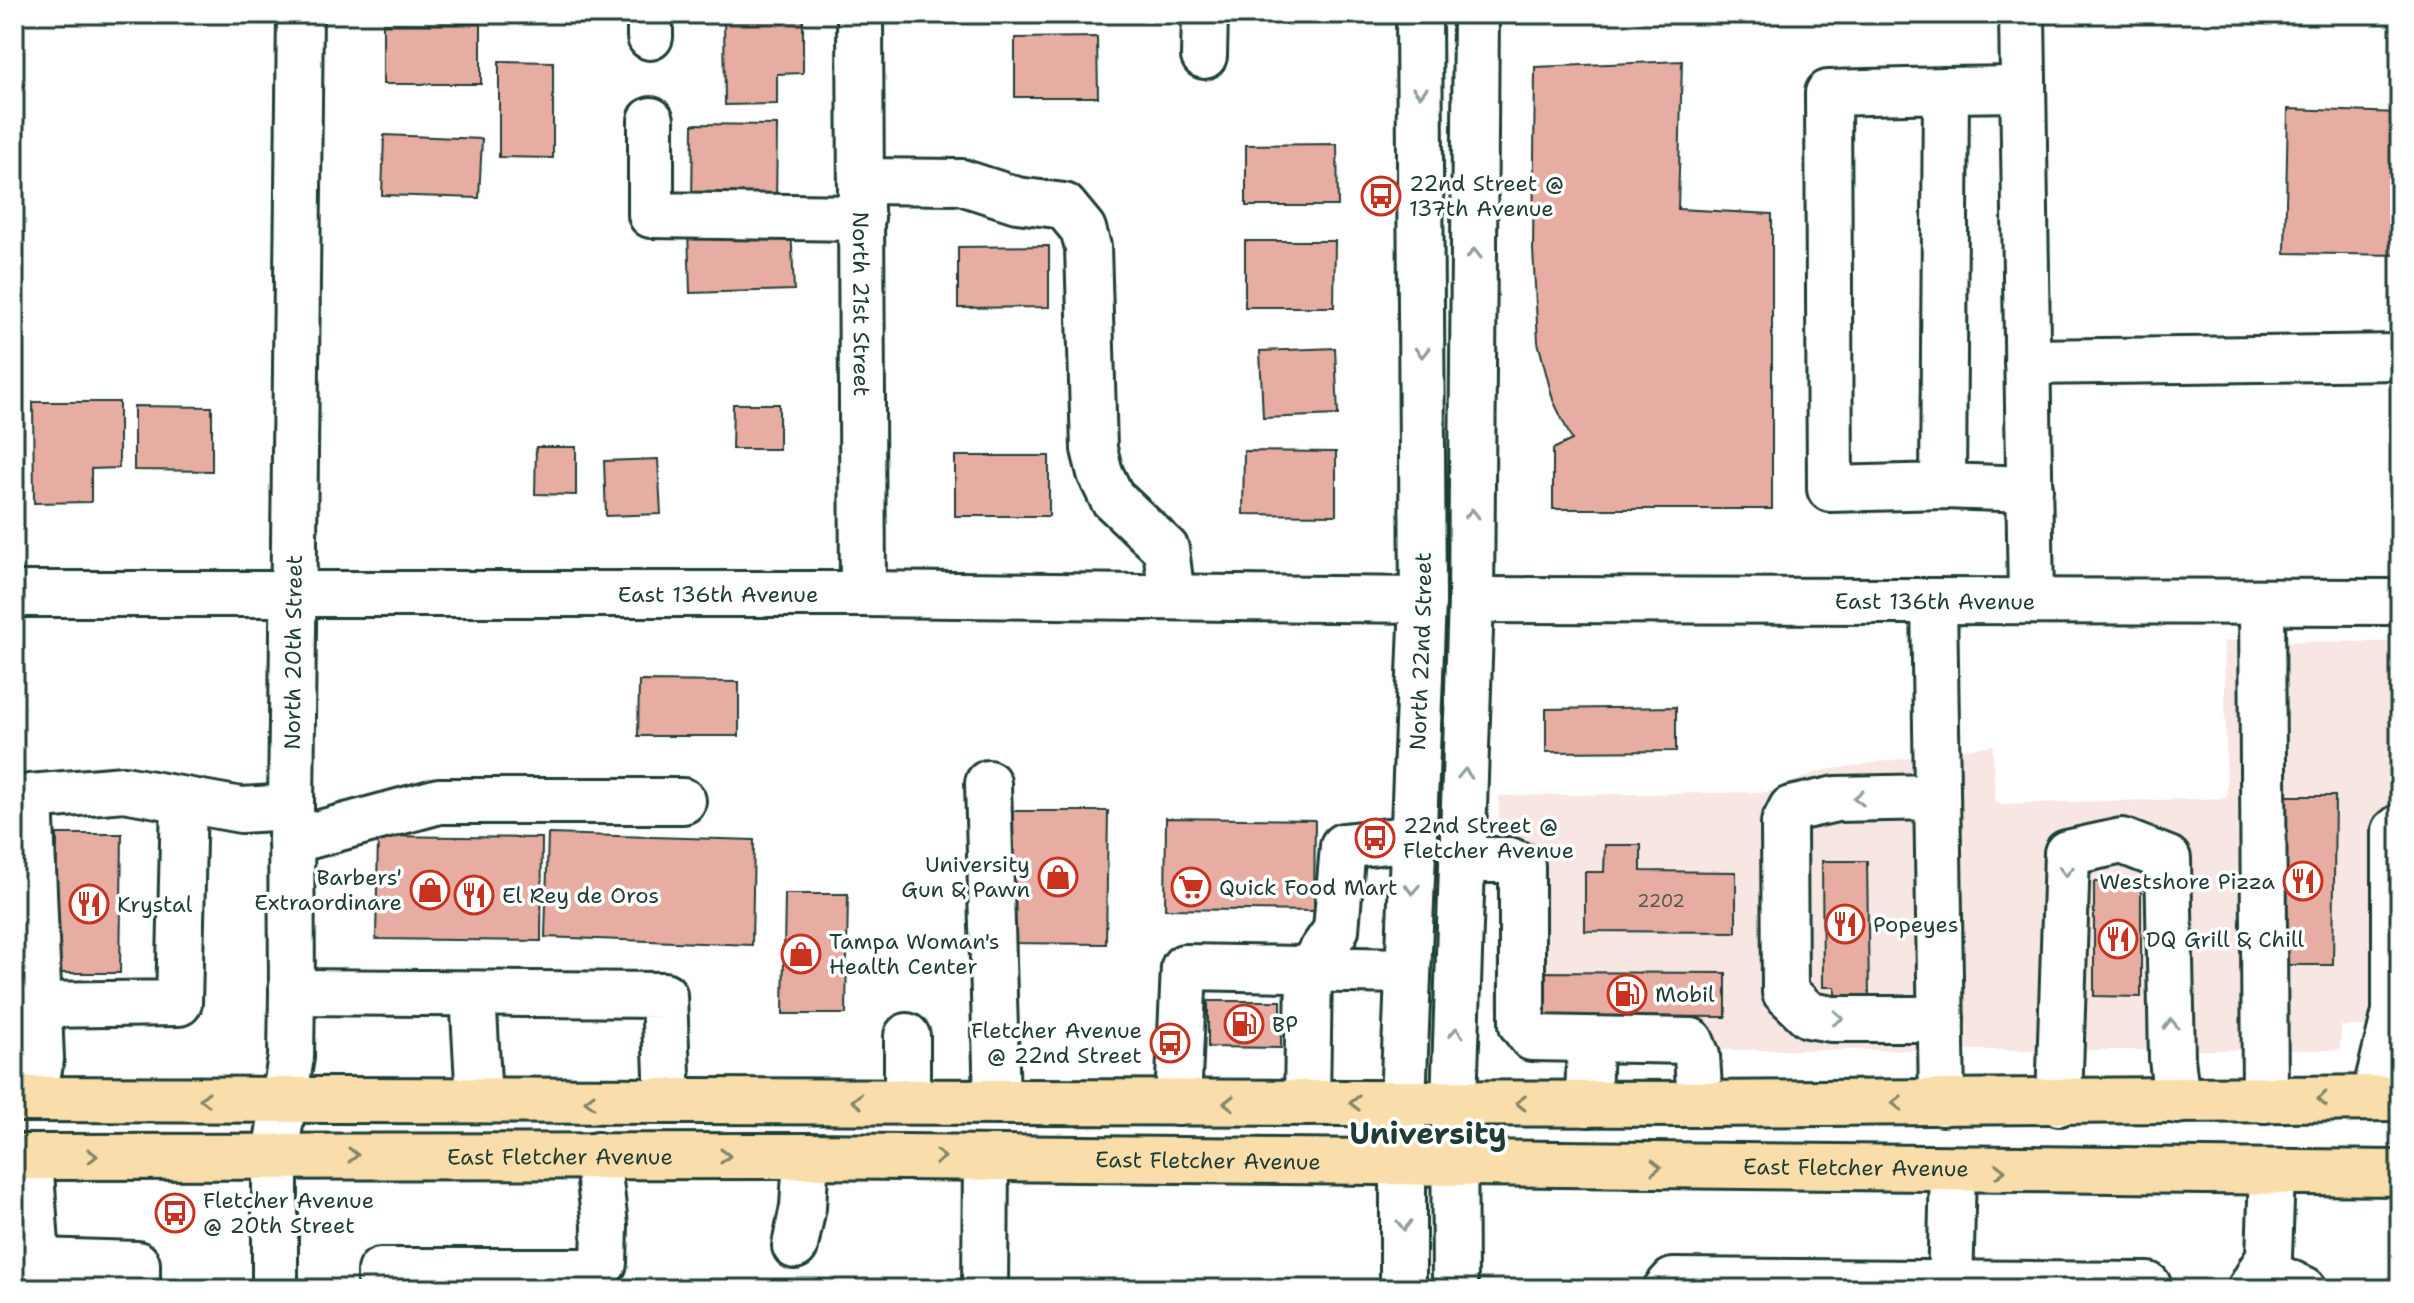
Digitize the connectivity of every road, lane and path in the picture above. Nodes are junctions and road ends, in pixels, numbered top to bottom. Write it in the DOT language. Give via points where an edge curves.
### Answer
graph roads {
  1 [pos="300,14"];
  2 [pos="860,14"];
  3 [pos="1419,14"];
  4 [pos="1476,14"];
  5 [pos="2022,14"];
  6 [pos="2022,89"];
  7 [pos="1946,90"];
  8 [pos="651,120"];
  9 [pos="862,199"];
  10 [pos="2400,357"];
  11 [pos="2027,362"];
  12 [pos="1943,486"];
  13 [pos="2030,489"];
  14 [pos="293,592"];
  15 [pos="14,594"];
  16 [pos="863,594"];
  17 [pos="1172,597"];
  18 [pos="1423,600"];
  19 [pos="1471,600"];
  20 [pos="1934,601"];
  21 [pos="2031,601"];
  22 [pos="2262,602"];
  23 [pos="2400,602"];
  24 [pos="988,783"];
  25 [pos="1937,797"];
  26 [pos="184,800"];
  27 [pos="683,801"];
  28 [pos="291,824"];
  29 [pos="2400,827"];
  30 [pos="1414,838"];
  31 [pos="1462,860"];
  32 [pos="1459,964"];
  33 [pos="1522,965"];
  34 [pos="1309,969"];
  35 [pos="1408,971"];
  36 [pos="292,992"];
  37 [pos="473,994"];
  38 [pos="39,1005"];
  39 [pos="2397,1012"];
  40 [pos="1941,1019"];
  41 [pos="907,1036"];
  42 [pos="1590,1040"];
  43 [pos="2387,1098"];
  44 [pos="23,1099"];
  45 [pos="283,1099"];
  46 [pos="479,1100"];
  47 [pos="2265,1100"];
  48 [pos="668,1101"];
  49 [pos="907,1101"];
  50 [pos="2177,1101"];
  51 [pos="997,1102"];
  52 [pos="1403,1102"];
  53 [pos="1454,1102"];
  54 [pos="1178,1103"];
  55 [pos="1307,1103"];
  56 [pos="1942,1103"];
  57 [pos="2059,1103"];
  58 [pos="1588,1104"];
  59 [pos="1700,1104"];
  60 [pos="275,1155"];
  61 [pos="597,1155"];
  62 [pos="806,1156"];
  63 [pos="22,1157"];
  64 [pos="986,1158"];
  65 [pos="1403,1161"];
  66 [pos="1453,1161"];
  67 [pos="1953,1170"];
  68 [pos="2272,1173"];
  69 [pos="2400,1173"];
  70 [pos="795,1246"];
  71 [pos="39,1275"];
  72 [pos="498,1280"];
  73 [pos="2256,1280"];
  74 [pos="1950,1287"];
  75 [pos="137,1289"];
  76 [pos="275,1289"];
  77 [pos="380,1289"];
  78 [pos="985,1289"];
  79 [pos="1403,1289"];
  80 [pos="1455,1289"];
  81 [pos="1666,1289"];
  82 [pos="2148,1289"];
  83 [pos="2304,1289"];
  1 -- 14 [label="street, North 20th Street"];
  2 -- 9 [label="street, North 21st Street"];
  3 -- 18 [label="street, North 22nd Street, one-way"];
  19 -- 4 [label="street, one-way"];
  5 -- 6 [label="street"];
  6 -- 7 [label="street"];
  6 -- 11 [label="street"];
  7 -- 12 [label="street"];
  7 -- 12 [label="street" via="1828,93 1830,489"];
  8 -- 9 [label="street" via="651,215"];
  9 -- 16 [label="street, North 21st Street"];
  9 -- 17 [label="street" via="961,182 1017,200 1064,206 1074,214 1088,247 1094,449 1100,473 1112,498 1166,549"];
  10 -- 11 [label="street"];
  11 -- 13 [label="street"];
  12 -- 13 [label="street"];
  13 -- 21 [label="street"];
  14 -- 15 [label="street, East 136th Avenue"];
  14 -- 16 [label="street, East 136th Avenue"];
  14 -- 28 [label="street, North 20th Street"];
  16 -- 17 [label="street, East 136th Avenue"];
  17 -- 18 [label="street, East 136th Avenue"];
  18 -- 30 [label="street, North 22nd Street"];
  19 -- 20 [label="street, East 136th Avenue"];
  31 -- 19 [label="street, one-way"];
  20 -- 21 [label="street, East 136th Avenue"];
  20 -- 25 [label="street"];
  21 -- 22 [label="street, East 136th Avenue"];
  22 -- 23 [label="street, East 136th Avenue"];
  22 -- 47 [label="street"];
  24 -- 51 [label="street"];
  25 -- 40 [label="street"];
  25 -- 40 [label="street, one-way" via="1836,799 1791,809 1784,823 1785,992 1809,1015"];
  26 -- 28 [label="street"];
  26 -- 38 [label="street" via="179,1003"];
  26 -- 38 [label="street" via="124,789 30,797"];
  27 -- 28 [label="street" via="439,801"];
  28 -- 36 [label="street, North 20th Street"];
  29 -- 39 [label="street" via="2395,831"];
  30 -- 34 [label="street" via="1343,846 1336,930"];
  30 -- 35 [label="street, North 22nd Street, one-way"];
  31 -- 32 [label="street"];
  31 -- 33 [label="street" via="1509,860 1522,866"];
  32 -- 33 [label="street"];
  53 -- 32 [label="street, one-way"];
  33 -- 42 [label="street" via="1522,1025 1532,1038"];
  34 -- 35 [label="street"];
  34 -- 54 [label="street" via="1184,967"];
  34 -- 55 [label="street"];
  35 -- 52 [label="street, North 22nd Street"];
  36 -- 37 [label="street"];
  36 -- 45 [label="street, North 20th Street" via="291,1057"];
  37 -- 46 [label="street"];
  37 -- 48 [label="street" via="664,995"];
  38 -- 44 [label="street" via="41,1059"];
  39 -- 43 [label="street"];
  40 -- 56 [label="street"];
  41 -- 49 [label="street"];
  42 -- 58 [label="street"];
  42 -- 59 [label="street" via="1691,1041"];
  43 -- 47 [label="main road, one-way"];
  45 -- 44 [label="main road, one-way"];
  45 -- 46 [label="main road"];
  45 -- 60 [label="street, North 20th Street"];
  48 -- 46 [label="main road, one-way"];
  47 -- 50 [label="main road"];
  49 -- 48 [label="main road, one-way"];
  49 -- 51 [label="main road"];
  50 -- 57 [label="main road"];
  50 -- 57 [label="street, one-way" via="2168,859 2122,841 2067,853"];
  51 -- 54 [label="main road"];
  52 -- 53 [label="main road"];
  52 -- 55 [label="main road, one-way"];
  52 -- 65 [label="street, North 22nd Street"];
  58 -- 53 [label="main road, one-way"];
  53 -- 66 [label="street"];
  55 -- 54 [label="main road, one-way"];
  56 -- 57 [label="main road"];
  56 -- 59 [label="main road, one-way"];
  58 -- 59 [label="main road"];
  60 -- 61 [label="main road, East Fletcher Avenue, one-way"];
  63 -- 60 [label="main road, East Fletcher Avenue, one-way"];
  60 -- 76 [label="street, North 20th Street"];
  61 -- 62 [label="main road, East Fletcher Avenue, one-way"];
  61 -- 72 [label="street" via="604,1263 593,1271"];
  62 -- 64 [label="main road, East Fletcher Avenue, one-way"];
  62 -- 70 [label="street"];
  63 -- 71 [label="street"];
  64 -- 65 [label="main road, East Fletcher Avenue"];
  64 -- 78 [label="street"];
  65 -- 66 [label="main road, East Fletcher Avenue"];
  65 -- 79 [label="street, North 22nd Street, one-way"];
  66 -- 67 [label="main road, East Fletcher Avenue, one-way"];
  66 -- 80 [label="street"];
  67 -- 68 [label="main road, East Fletcher Avenue, one-way"];
  67 -- 74 [label="street"];
  68 -- 69 [label="main road, East Fletcher Avenue"];
  68 -- 73 [label="street" via="2269,1257"];
  71 -- 75 [label="street" via="137,1264"];
  72 -- 77 [label="street" via="380,1271"];
  73 -- 83 [label="street"];
  74 -- 81 [label="street" via="1673,1281"];
  74 -- 82 [label="street"];
}
